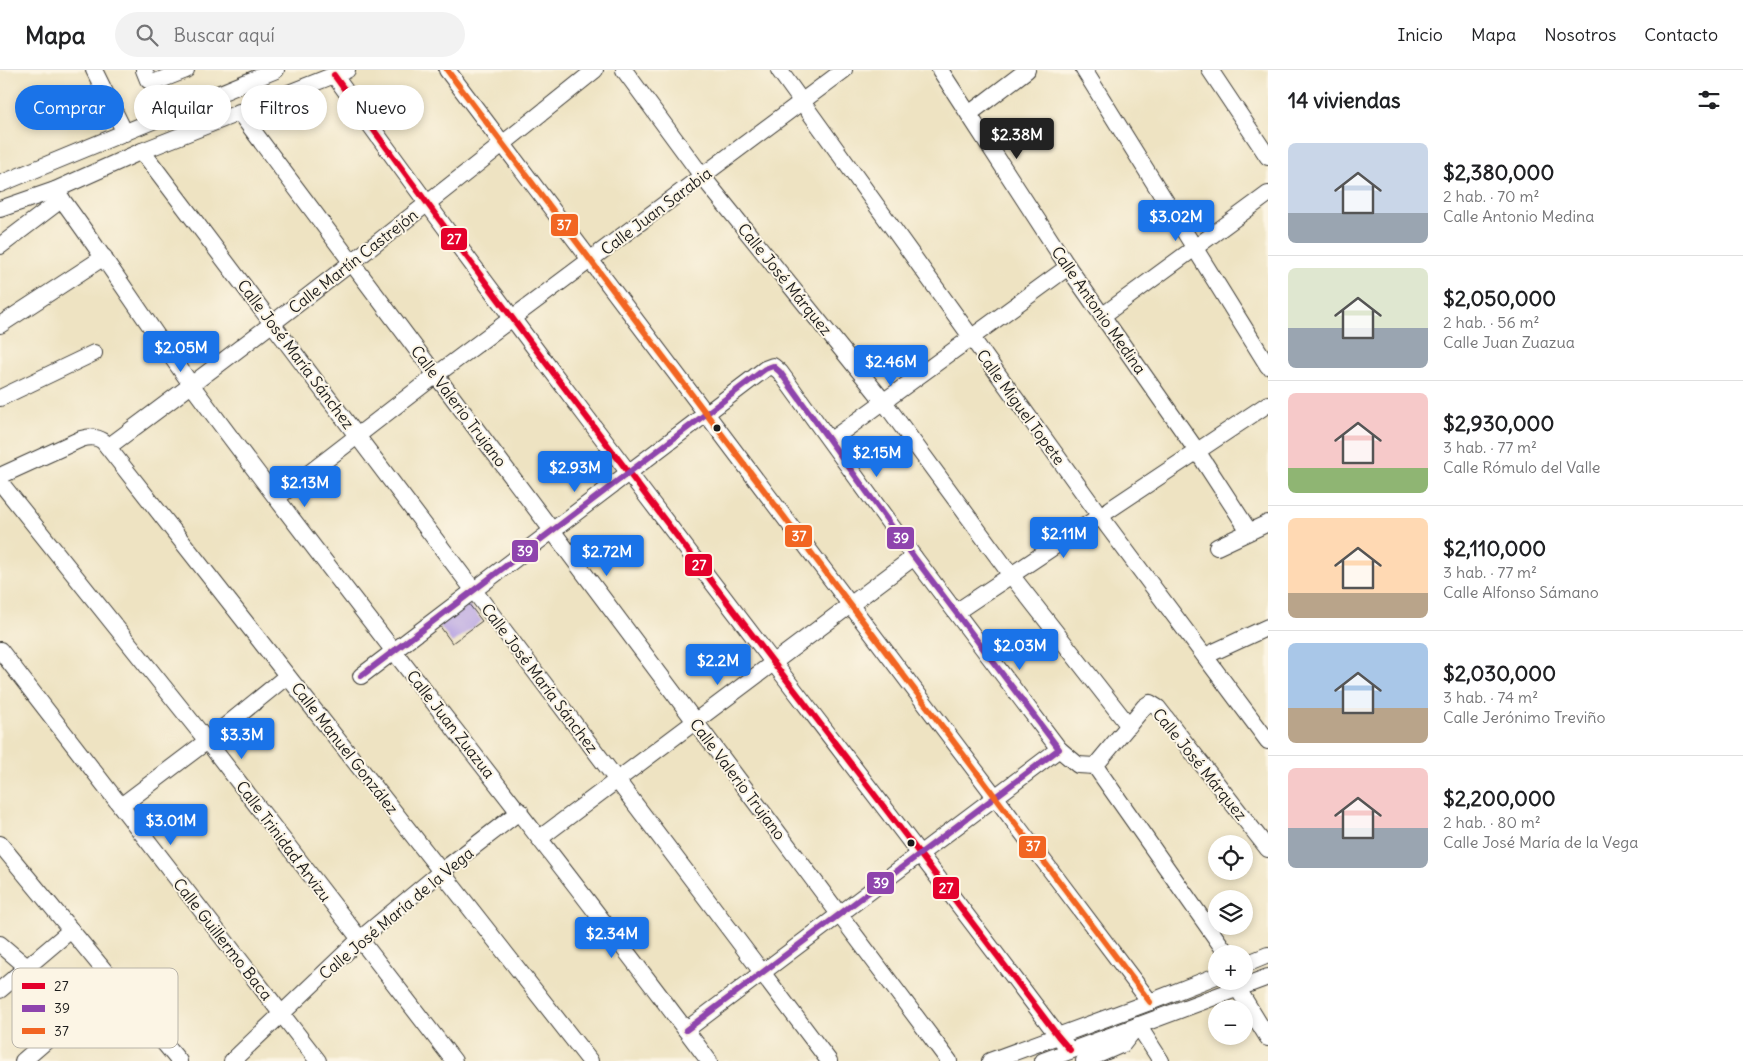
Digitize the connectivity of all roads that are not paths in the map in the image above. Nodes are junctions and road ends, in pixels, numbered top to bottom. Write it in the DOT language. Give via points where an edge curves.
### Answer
graph roads {
  1 [pos="94,70"];
  2 [pos="144,70"];
  3 [pos="186,70"];
  4 [pos="276,70"];
  5 [pos="447,70"];
  6 [pos="595,70"];
  7 [pos="624,70"];
  8 [pos="779,70"];
  9 [pos="844,70"];
  10 [pos="940,70"];
  11 [pos="1027,70"];
  12 [pos="1084,70"];
  13 [pos="1210,70"];
  14 [pos="338,71"];
  15 [pos="802,102"];
  16 [pos="239,112"];
  17 [pos="969,114"];
  18 [pos="124,133"];
  19 [pos="503,144"];
  20 [pos="142,151"];
  21 [pos="1268,157"];
  22 [pos="702,176"];
  23 [pos="0,184"];
  24 [pos="1268,194"];
  25 [pos="58,195"];
  26 [pos="426,204"];
  27 [pos="0,209"];
  28 [pos="0,246"];
  29 [pos="1194,248"];
  30 [pos="104,257"];
  31 [pos="592,260"];
  32 [pos="352,262"];
  33 [pos="1068,267"];
  34 [pos="1102,316"];
  35 [pos="512,319"];
  36 [pos="272,323"];
  37 [pos="0,325"];
  38 [pos="972,338"];
  39 [pos="94,353"];
  40 [pos="1268,366"];
  41 [pos="436,375"];
  42 [pos="192,385"];
  43 [pos="0,398"];
  44 [pos="884,402"];
  45 [pos="1268,404"];
  46 [pos="707,413"];
  47 [pos="358,436"];
  48 [pos="831,440"];
  49 [pos="103,443"];
  50 [pos="1197,451"];
  51 [pos="629,472"];
  52 [pos="0,476"];
  53 [pos="0,482"];
  54 [pos="278,498"];
  55 [pos="1100,516"];
  56 [pos="1268,522"];
  57 [pos="552,530"];
  58 [pos="1249,531"];
  59 [pos="1217,547"];
  60 [pos="914,557"];
  61 [pos="1011,575"];
  62 [pos="473,590"];
  63 [pos="851,606"];
  64 [pos="956,612"];
  65 [pos="1268,627"];
  66 [pos="0,650"];
  67 [pos="394,651"];
  68 [pos="1204,656"];
  69 [pos="774,663"];
  70 [pos="287,676"];
  71 [pos="361,676"];
  72 [pos="696,722"];
  73 [pos="1129,726"];
  74 [pos="207,741"];
  75 [pos="1268,741"];
  76 [pos="1059,749"];
  77 [pos="1095,766"];
  78 [pos="617,780"];
  79 [pos="996,796"];
  80 [pos="121,806"];
  81 [pos="520,811"];
  82 [pos="540,838"];
  83 [pos="0,844"];
  84 [pos="1268,849"];
  85 [pos="921,854"];
  86 [pos="442,871"];
  87 [pos="839,915"];
  88 [pos="71,930"];
  89 [pos="359,940"];
  90 [pos="0,944"];
  91 [pos="1221,945"];
  92 [pos="1268,955"];
  93 [pos="1253,961"];
  94 [pos="18,968"];
  95 [pos="26,968"];
  96 [pos="102,968"];
  97 [pos="762,972"];
  98 [pos="1268,977"];
  99 [pos="1208,979"];
  100 [pos="12,980"];
  101 [pos="1253,981"];
  102 [pos="0,990"];
  103 [pos="1226,990"];
  104 [pos="1241,990"];
  105 [pos="1150,1002"];
  106 [pos="281,1014"];
  107 [pos="1138,1025"];
  108 [pos="686,1030"];
  109 [pos="1058,1036"];
  110 [pos="1268,1038"];
  111 [pos="38,1048"];
  112 [pos="168,1048"];
  113 [pos="1070,1050"];
  114 [pos="23,1061"];
  115 [pos="179,1061"];
  116 [pos="232,1061"];
  117 [pos="318,1061"];
  118 [pos="454,1061"];
  119 [pos="590,1061"];
  120 [pos="709,1061"];
  121 [pos="828,1061"];
  122 [pos="949,1061"];
  123 [pos="990,1061"];
  124 [pos="1043,1061"];
  125 [pos="1084,1061"];
  126 [pos="1161,1061"];
  1 -- 18 [label="street"];
  2 -- 3 [label="street" via="153,84"];
  4 -- 18 [label="street"];
  5 -- 19 [label="street"];
  6 -- 19 [label="street, Calle Martín Castrejón"];
  7 -- 22 [label="street, Calle José Márquez"];
  8 -- 15 [label="street, Calle Miguel Topete"];
  9 -- 15 [label="street, Calle Juan Sarabia"];
  10 -- 17 [label="street, Calle Antonio Medina"];
  11 -- 17 [label="street"];
  12 -- 29 [label="street"];
  13 -- 21 [label="street"];
  14 -- 16 [label="street"];
  14 -- 26 [label="street"];
  15 -- 22 [label="street, Calle Juan Sarabia"];
  15 -- 38 [label="street, Calle Miguel Topete"];
  16 -- 20 [label="street"];
  16 -- 32 [label="street, Calle Valerio Trujano"];
  17 -- 33 [label="street, Calle Antonio Medina"];
  18 -- 23 [label="street"];
  19 -- 26 [label="street, Calle Martín Castrejón"];
  19 -- 31 [label="street"];
  20 -- 25 [label="street"];
  20 -- 36 [label="street, Calle José María Sánchez"];
  22 -- 31 [label="street, Calle Juan Sarabia"];
  22 -- 44 [label="street, Calle José Márquez"];
  24 -- 29 [label="street"];
  25 -- 27 [label="street"];
  25 -- 28 [label="street"];
  25 -- 30 [label="street, Calle Juan Zuazua"];
  26 -- 32 [label="street, Calle Martín Castrejón"];
  26 -- 35 [label="street"];
  29 -- 34 [label="street"];
  29 -- 40 [label="street"];
  30 -- 37 [label="street"];
  30 -- 42 [label="street, Calle Juan Zuazua"];
  31 -- 35 [label="street, Calle Juan Sarabia"];
  31 -- 46 [label="street"];
  32 -- 36 [label="street, Calle Martín Castrejón"];
  32 -- 41 [label="street, Calle Valerio Trujano"];
  33 -- 34 [label="street, Calle Antonio Medina"];
  33 -- 38 [label="street"];
  34 -- 50 [label="street, Calle Antonio Medina"];
  35 -- 41 [label="street, Calle Juan Sarabia"];
  35 -- 51 [label="street"];
  36 -- 42 [label="street, Calle Martín Castrejón"];
  36 -- 47 [label="street, Calle José María Sánchez"];
  38 -- 44 [label="street"];
  38 -- 55 [label="street, Calle Miguel Topete"];
  39 -- 43 [label="street"];
  41 -- 47 [label="street, Calle Juan Sarabia"];
  41 -- 57 [label="street, Calle Valerio Trujano"];
  42 -- 49 [label="street, Calle Martín Castrejón"];
  42 -- 54 [label="street, Calle Juan Zuazua"];
  44 -- 48 [label="street"];
  44 -- 61 [label="street, Calle José Márquez"];
  45 -- 50 [label="street"];
  46 -- 48 [label="street" via="773,366"];
  46 -- 51 [label="street"];
  46 -- 63 [label="street"];
  47 -- 54 [label="street, Calle Juan Sarabia"];
  47 -- 62 [label="street, Calle José María Sánchez"];
  48 -- 60 [label="street"];
  49 -- 52 [label="street, Calle Martín Castrejón" via="89,437 81,439"];
  49 -- 70 [label="street, Calle Manuel González"];
  50 -- 55 [label="street"];
  50 -- 58 [label="street, Calle Antonio Medina"];
  51 -- 57 [label="street"];
  51 -- 69 [label="street"];
  53 -- 74 [label="street, Calle Trinidad Arvizu"];
  54 -- 67 [label="street, Calle Juan Zuazua"];
  55 -- 61 [label="street"];
  55 -- 68 [label="street, Calle Miguel Topete"];
  56 -- 58 [label="street"];
  57 -- 62 [label="street"];
  57 -- 72 [label="street, Calle Valerio Trujano"];
  58 -- 59 [label="street"];
  60 -- 63 [label="street"];
  60 -- 64 [label="street"];
  61 -- 64 [label="street"];
  61 -- 73 [label="street, Calle José Márquez"];
  62 -- 67 [label="street"];
  62 -- 78 [label="street, Calle José María Sánchez"];
  63 -- 69 [label="street"];
  63 -- 79 [label="street"];
  64 -- 76 [label="street"];
  65 -- 68 [label="street"];
  66 -- 80 [label="street, Calle Guillermo Baca"];
  67 -- 71 [label="street"];
  67 -- 81 [label="street, Calle Juan Zuazua"];
  68 -- 75 [label="street, Calle Miguel Topete"];
  69 -- 72 [label="street"];
  69 -- 85 [label="street"];
  70 -- 74 [label="street"];
  70 -- 86 [label="street, Calle Manuel González"];
  72 -- 78 [label="street"];
  72 -- 87 [label="street, Calle Valerio Trujano"];
  73 -- 77 [label="street"];
  73 -- 84 [label="street, Calle José Márquez" via="1150,703 1158,708"];
  74 -- 80 [label="street"];
  74 -- 89 [label="street, Calle Trinidad Arvizu"];
  76 -- 77 [label="street" via="1078,765"];
  76 -- 79 [label="street"];
  77 -- 91 [label="street"];
  78 -- 82 [label="street"];
  78 -- 97 [label="street, Calle José María Sánchez"];
  79 -- 85 [label="street"];
  79 -- 105 [label="street"];
  80 -- 106 [label="street, Calle Guillermo Baca"];
  81 -- 82 [label="street, Calle Juan Zuazua"];
  81 -- 86 [label="street, Calle José María de la Vega"];
  82 -- 108 [label="street, Calle Juan Zuazua"];
  83 -- 88 [label="street"];
  85 -- 87 [label="street"];
  85 -- 109 [label="street"];
  86 -- 89 [label="street, Calle José María de la Vega"];
  86 -- 119 [label="street, Calle Manuel González"];
  87 -- 97 [label="street"];
  87 -- 122 [label="street, Calle Valerio Trujano"];
  88 -- 95 [label="street"];
  88 -- 96 [label="street"];
  89 -- 106 [label="street, Calle José María de la Vega"];
  89 -- 118 [label="street, Calle Trinidad Arvizu"];
  90 -- 94 [label="street"];
  92 -- 93 [label="street"];
  97 -- 108 [label="street"];
  97 -- 121 [label="street, Calle José María Sánchez"];
  98 -- 101 [label="street"];
  99 -- 105 [label="street"];
  100 -- 102 [label="street"];
  103 -- 107 [label="street"];
  104 -- 110 [label="street"];
  105 -- 109 [label="street"];
  106 -- 116 [label="street, Calle José María de la Vega"];
  106 -- 117 [label="street, Calle Guillermo Baca"];
  107 -- 113 [label="street"];
  107 -- 125 [label="street" via="1123,1044"];
  107 -- 126 [label="street"];
  108 -- 120 [label="street, Calle Juan Zuazua"];
  109 -- 113 [label="street"];
  109 -- 123 [label="street"];
  111 -- 114 [label="street"];
  112 -- 115 [label="street"];
  113 -- 124 [label="street"];
}
